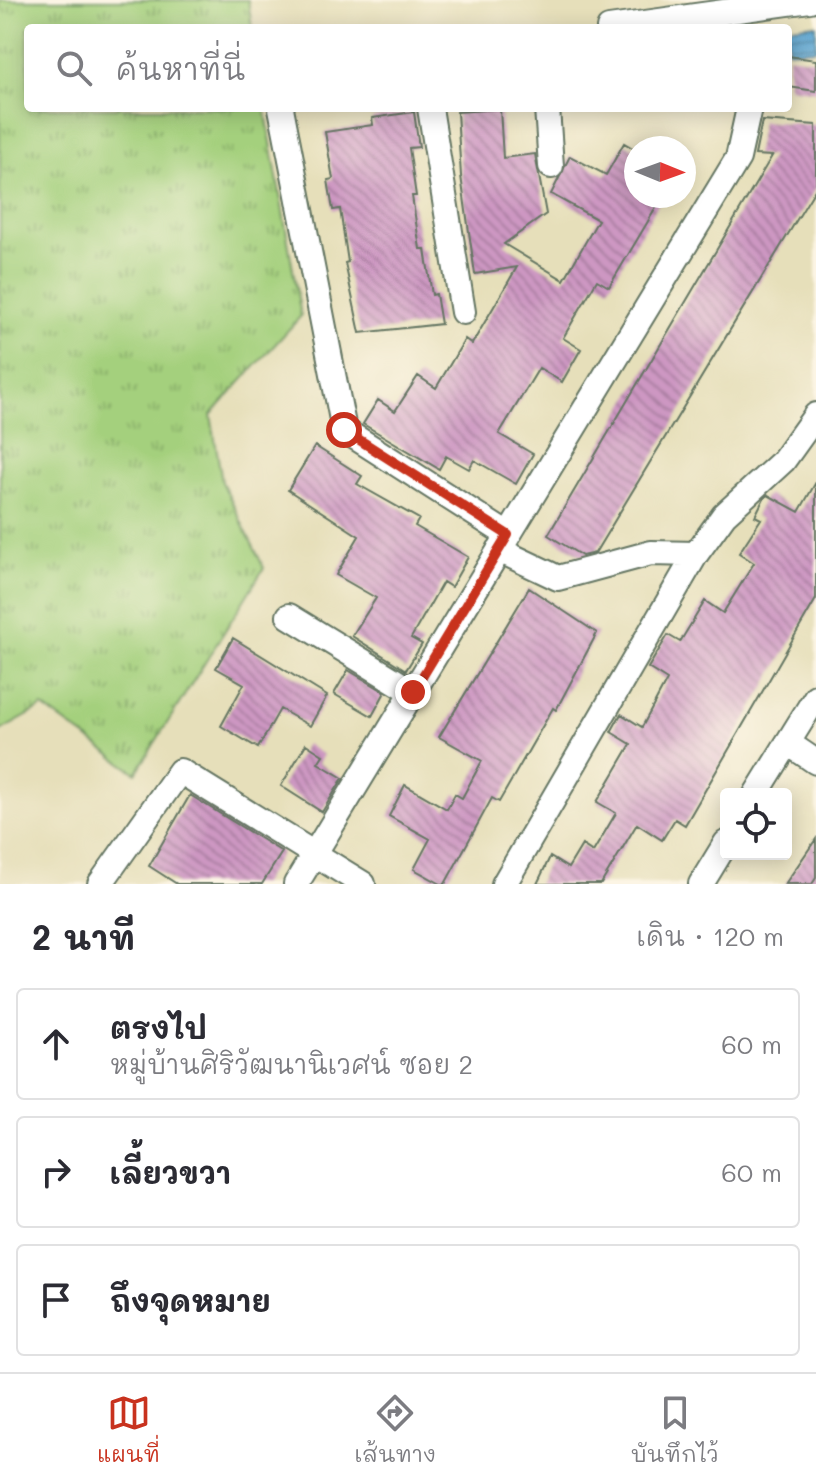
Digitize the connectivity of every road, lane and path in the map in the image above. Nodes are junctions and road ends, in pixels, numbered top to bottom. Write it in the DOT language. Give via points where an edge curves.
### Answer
graph roads {
  1 [pos="810,0"];
  2 [pos="696,8"];
  3 [pos="745,18"];
  4 [pos="626,24"];
  5 [pos="282,112"];
  6 [pos="431,112"];
  7 [pos="547,112"];
  8 [pos="748,112"];
  9 [pos="551,166"];
  10 [pos="463,312"];
  11 [pos="816,415"];
  12 [pos="504,542"];
  13 [pos="696,554"];
  14 [pos="289,616"];
  15 [pos="413,692"];
  16 [pos="816,697"];
  17 [pos="788,743"];
  18 [pos="816,762"];
  19 [pos="760,788"];
  20 [pos="720,853"];
  21 [pos="314,855"];
  22 [pos="100,884"];
  23 [pos="296,884"];
  24 [pos="363,884"];
  25 [pos="504,884"];
  26 [pos="701,884"];
  1 -- 3 [label="street"];
  2 -- 3 [label="street"];
  2 -- 4 [label="street"];
  5 -- 12 [label="street" via="344,430"];
  6 -- 10 [label="street"];
  7 -- 9 [label="street"];
  8 -- 12 [label="street" via="738,158"];
  11 -- 13 [label="street" via="783,461 724,515"];
  12 -- 13 [label="street" via="558,578 651,553"];
  12 -- 15 [label="street"];
  13 -- 25 [label="street"];
  14 -- 15 [label="street"];
  15 -- 21 [label="street"];
  16 -- 17 [label="street"];
  17 -- 18 [label="street"];
  17 -- 19 [label="street"];
  20 -- 26 [label="street"];
  21 -- 22 [label="street" via="180,771"];
  21 -- 23 [label="street"];
  21 -- 24 [label="street"];
}
